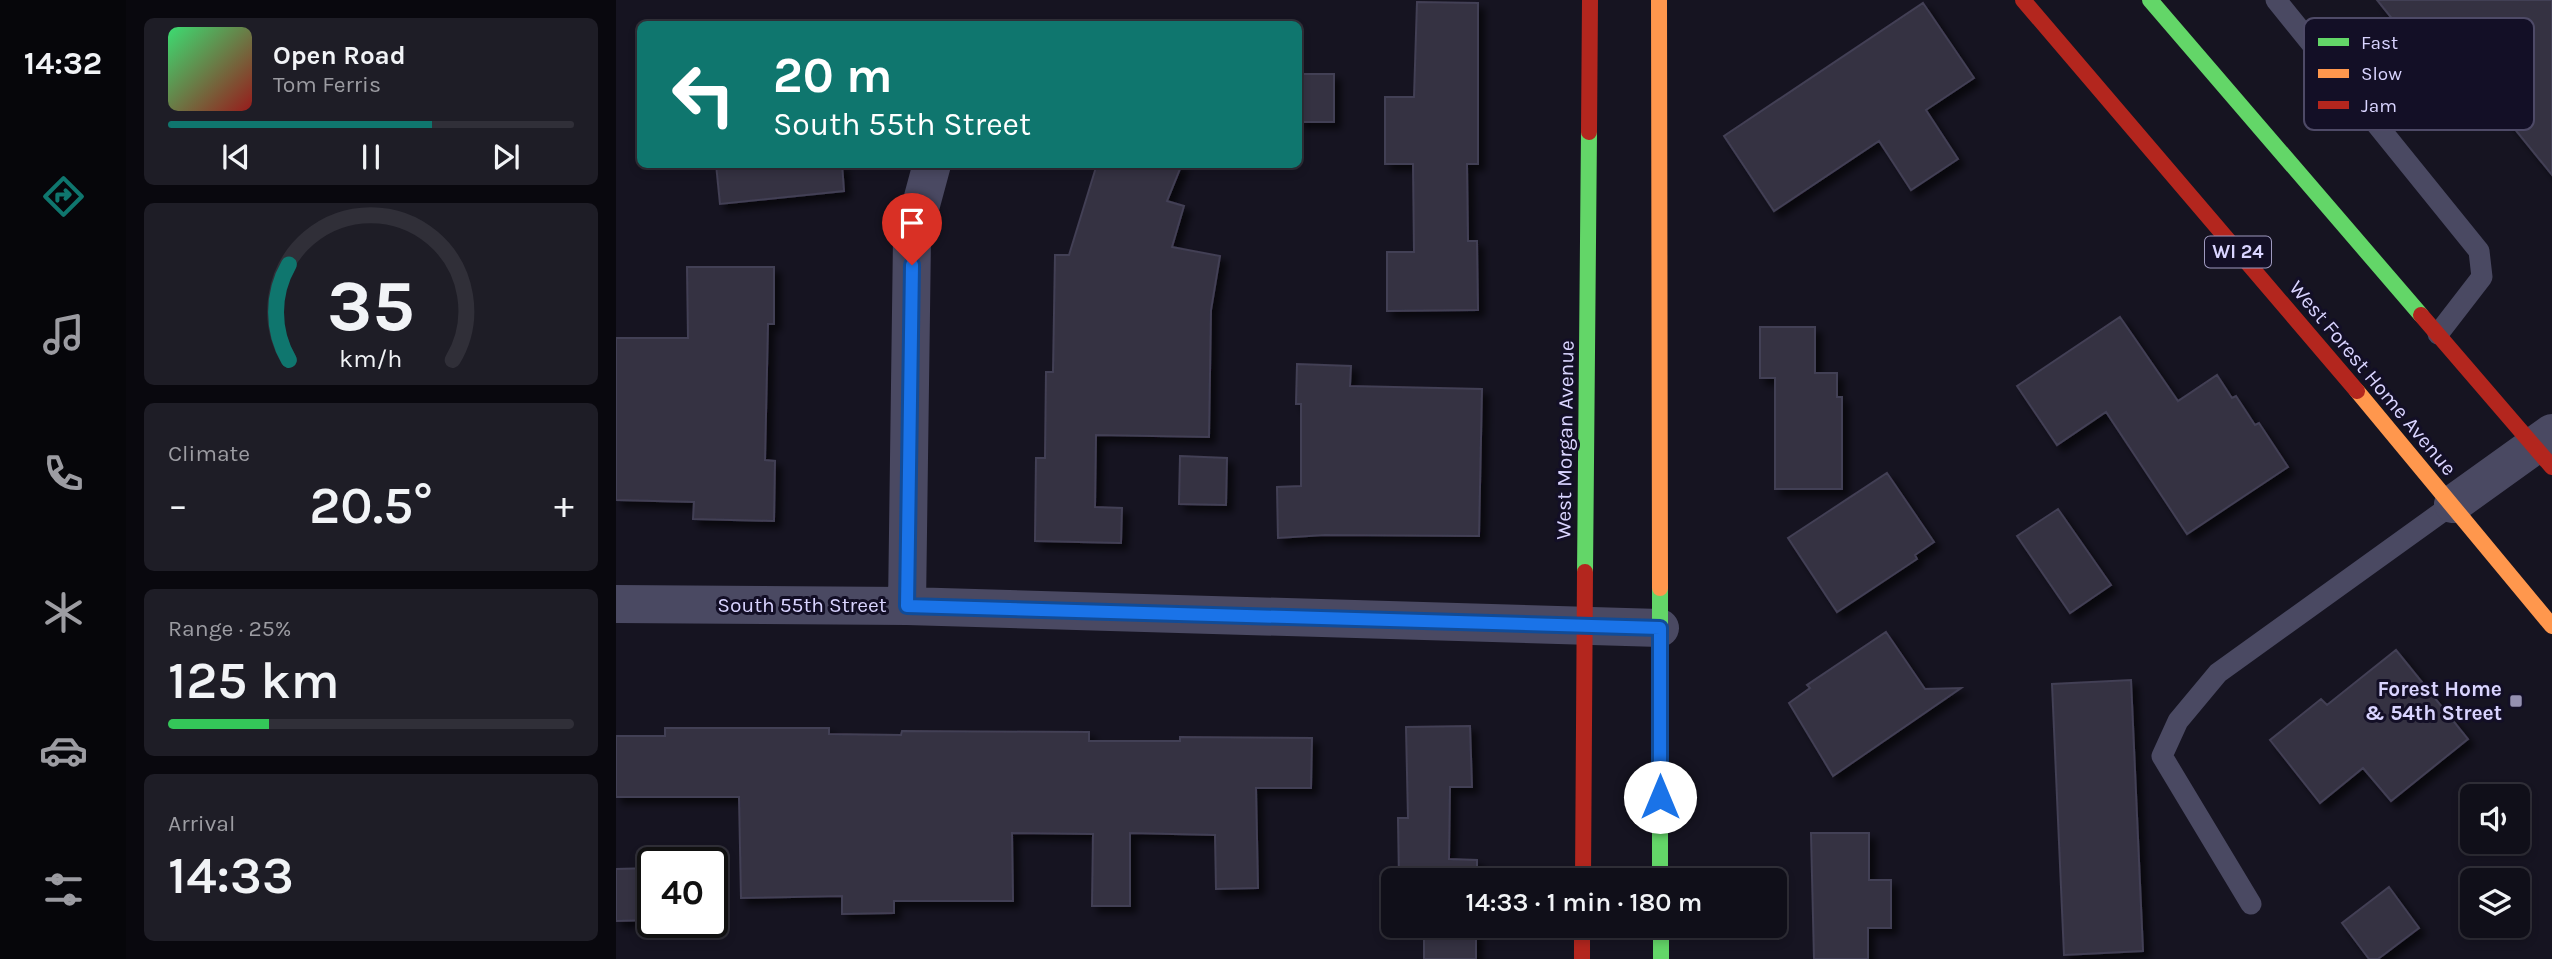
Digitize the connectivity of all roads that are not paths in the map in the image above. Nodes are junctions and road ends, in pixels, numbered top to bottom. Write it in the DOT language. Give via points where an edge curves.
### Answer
graph roads {
  1 [pos="1590,0"];
  2 [pos="1659,0"];
  3 [pos="2024,0"];
  4 [pos="2150,0"];
  5 [pos="2276,0"];
  6 [pos="2304,35"];
  7 [pos="2381,130"];
  8 [pos="931,168"];
  9 [pos="2438,334"];
  10 [pos="2546,449"];
  11 [pos="2453,504"];
  12 [pos="616,604"];
  13 [pos="907,606"];
  14 [pos="1584,625"];
  15 [pos="2552,626"];
  16 [pos="1660,628"];
  17 [pos="1583,868"];
  18 [pos="1660,868"];
  19 [pos="2252,904"];
  20 [pos="1582,938"];
  21 [pos="1661,938"];
  22 [pos="1582,959"];
  23 [pos="1661,959"];
  1 -- 14 [label="street, West Morgan Avenue"];
  2 -- 16 [label="street"];
  3 -- 11 [label="street, West Forest Home Avenue / WI 24"];
  4 -- 9 [label="street"];
  5 -- 6 [label="lane"];
  7 -- 9 [label="lane" via="2479,251 2482,277"];
  8 -- 13 [label="street" via="912,238"];
  9 -- 10 [label="street"];
  10 -- 11 [label="street"];
  11 -- 15 [label="street, West Forest Home Avenue / WI 24"];
  11 -- 19 [label="lane" via="2218,673 2178,721 2162,756"];
  12 -- 13 [label="street, South 55th Street"];
  13 -- 14 [label="street, South 55th Street"];
  14 -- 16 [label="street, South 55th Street"];
  14 -- 17 [label="street, West Morgan Avenue"];
  16 -- 18 [label="street"];
  20 -- 22 [label="street"];
  21 -- 23 [label="street"];
}
